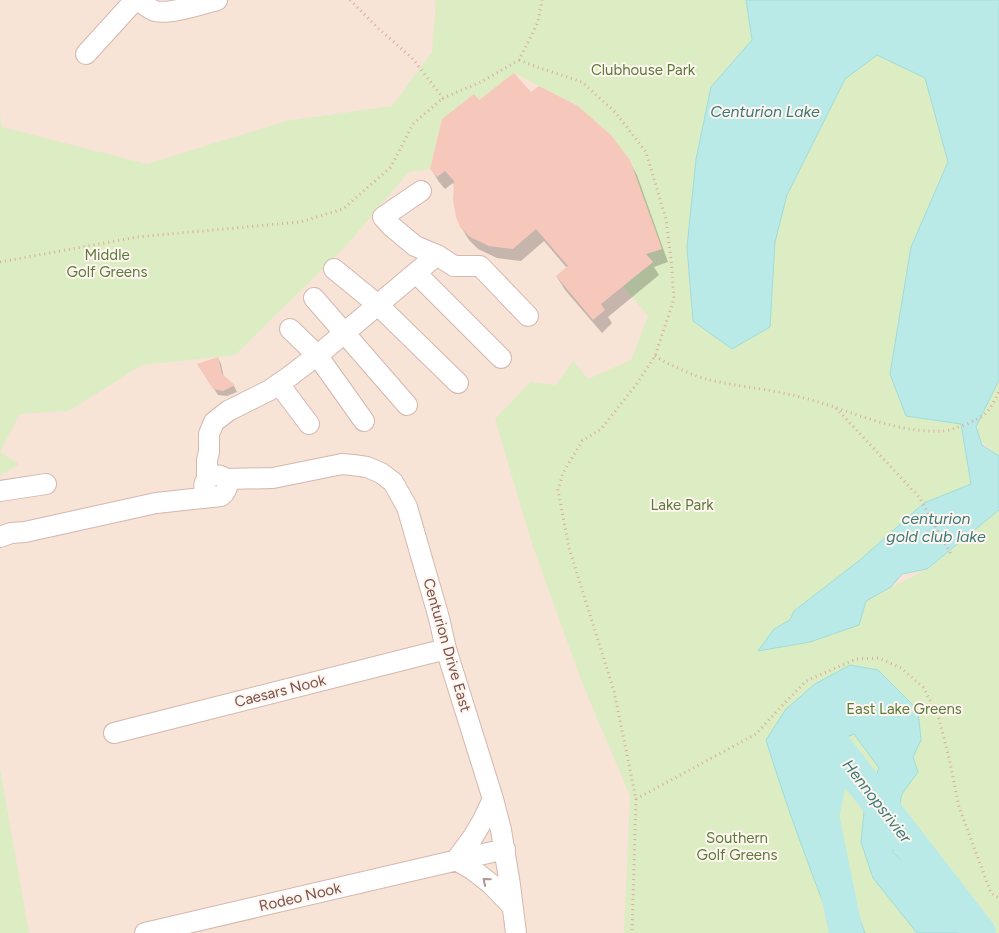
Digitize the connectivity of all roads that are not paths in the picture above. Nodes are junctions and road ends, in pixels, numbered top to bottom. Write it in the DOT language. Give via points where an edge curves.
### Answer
graph roads {
  1 [pos="137,0"];
  2 [pos="218,0"];
  3 [pos="86,54"];
  4 [pos="421,191"];
  5 [pos="437,256"];
  6 [pos="334,269"];
  7 [pos="416,273"];
  8 [pos="314,298"];
  9 [pos="378,305"];
  10 [pos="528,316"];
  11 [pos="290,329"];
  12 [pos="345,333"];
  13 [pos="317,355"];
  14 [pos="501,358"];
  15 [pos="458,383"];
  16 [pos="279,384"];
  17 [pos="407,405"];
  18 [pos="364,421"];
  19 [pos="309,424"];
  20 [pos="46,484"];
  21 [pos="215,485"];
  22 [pos="0,491"];
  23 [pos="25,532"];
  24 [pos="0,537"];
  25 [pos="0,549"];
  26 [pos="446,649"];
  27 [pos="114,733"];
  28 [pos="493,798"];
  29 [pos="505,849"];
  30 [pos="456,860"];
  31 [pos="513,907"];
  32 [pos="145,933"];
  33 [pos="516,933"];
  1 -- 2 [label="street" via="156,11 175,11"];
  1 -- 3 [label="street"];
  4 -- 5 [label="street" via="383,217 415,246"];
  5 -- 7 [label="street"];
  5 -- 10 [label="street" via="454,266 480,266"];
  6 -- 9 [label="street"];
  7 -- 9 [label="street"];
  7 -- 14 [label="street"];
  8 -- 12 [label="street"];
  9 -- 12 [label="street"];
  9 -- 15 [label="street"];
  11 -- 13 [label="street"];
  12 -- 13 [label="street"];
  12 -- 17 [label="street"];
  13 -- 16 [label="street"];
  13 -- 18 [label="street"];
  16 -- 19 [label="street"];
  16 -- 21 [label="street" via="214,422 209,434 209,452 214,460"];
  20 -- 22 [label="street"];
  21 -- 23 [label="street, Centurion Drive East" via="185,489 156,503"];
  21 -- 26 [label="street, Centurion Drive East" via="273,478 342,464 367,467 381,473 393,482 407,507"];
  23 -- 24 [label="street, Centurion Drive East"];
  23 -- 25 [label="street, Centurion Drive East"];
  26 -- 27 [label="street, Caesars Nook"];
  26 -- 28 [label="street, Centurion Drive East"];
  28 -- 29 [label="street, Centurion Drive East"];
  28 -- 30 [label="street" via="483,820"];
  29 -- 30 [label="street, Rodeo Nook"];
  29 -- 31 [label="street, Centurion Drive East"];
  31 -- 30 [label="street, one-way" via="491,884"];
  30 -- 32 [label="street, Rodeo Nook"];
  31 -- 33 [label="street, Centurion Drive East"];
}
